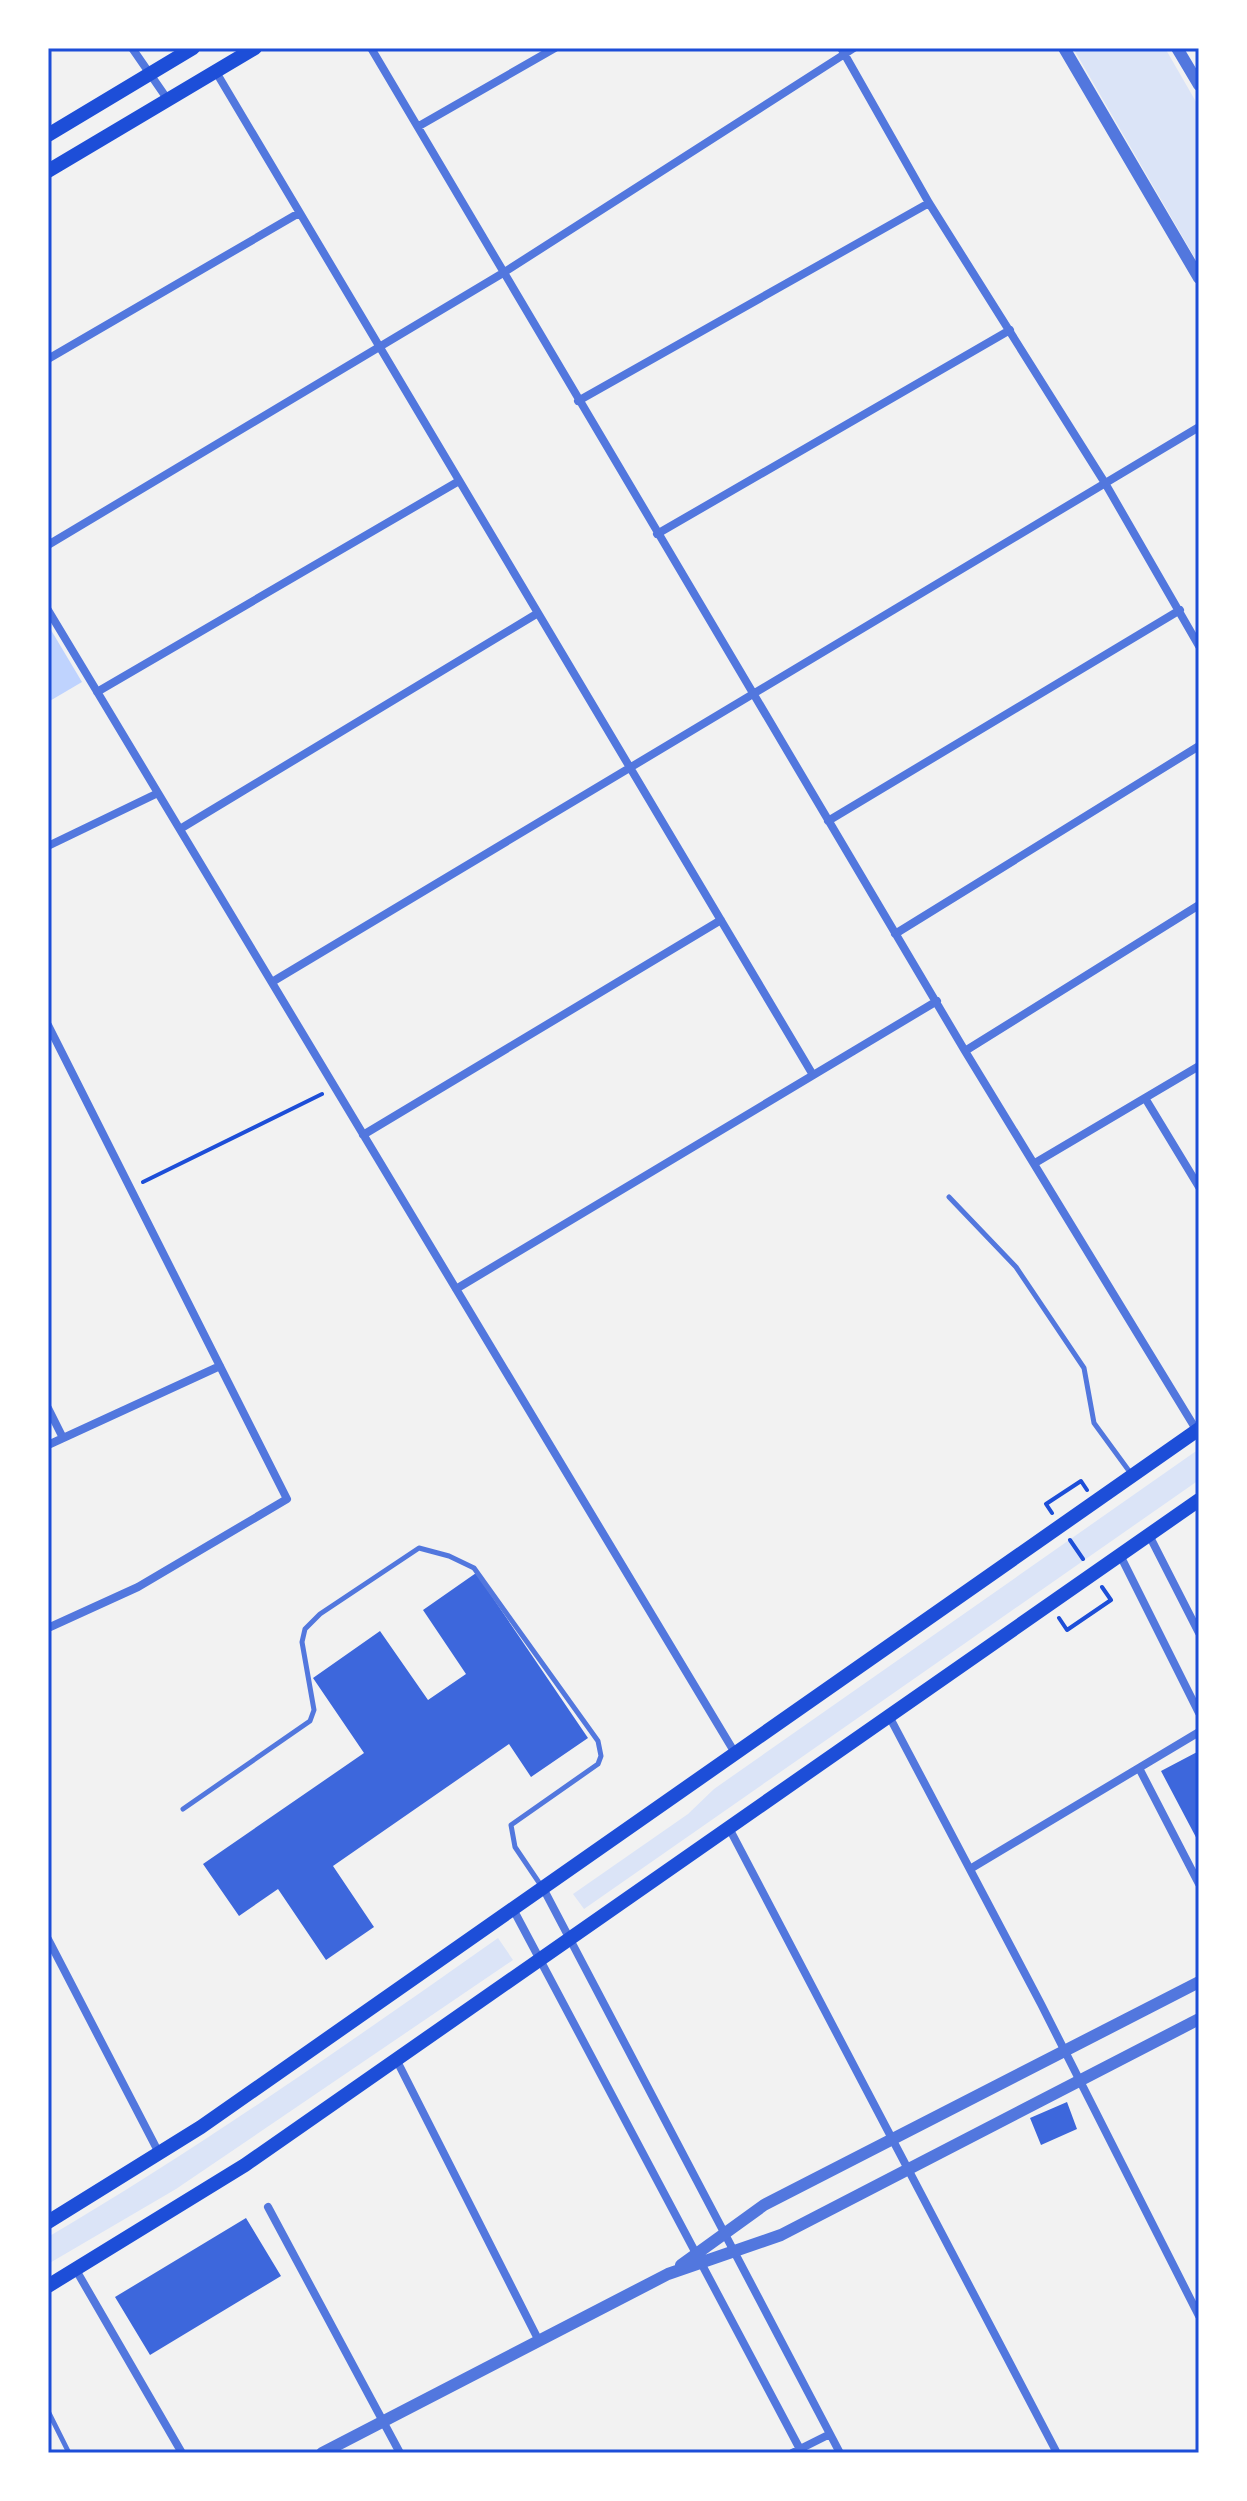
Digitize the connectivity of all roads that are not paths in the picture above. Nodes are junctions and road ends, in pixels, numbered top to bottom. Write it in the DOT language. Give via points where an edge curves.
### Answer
graph roads {
  1 [pos="132,48"];
  2 [pos="193,48"];
  3 [pos="255,48"];
  4 [pos="371,48"];
  5 [pos="555,48"];
  6 [pos="854,48"];
  7 [pos="1064,48"];
  8 [pos="1177,48"];
  9 [pos="843,51"];
  10 [pos="216,72"];
  11 [pos="150,74"];
  12 [pos="1199,85"];
  13 [pos="168,100"];
  14 [pos="419,126"];
  15 [pos="48,135"];
  16 [pos="48,171"];
  17 [pos="929,203"];
  18 [pos="299,213"];
  19 [pos="503,273"];
  20 [pos="1199,278"];
  21 [pos="1010,330"];
  22 [pos="379,347"];
  23 [pos="48,359"];
  24 [pos="578,401"];
  25 [pos="1199,427"];
  26 [pos="459,481"];
  27 [pos="1105,483"];
  28 [pos="657,534"];
  29 [pos="48,545"];
  30 [pos="48,610"];
  31 [pos="1180,610"];
  32 [pos="538,613"];
  33 [pos="1199,646"];
  34 [pos="97,692"];
  35 [pos="752,695"];
  36 [pos="1199,746"];
  37 [pos="630,768"];
  38 [pos="158,793"];
  39 [pos="828,821"];
  40 [pos="180,829"];
  41 [pos="48,846"];
  42 [pos="1199,905"];
  43 [pos="721,920"];
  44 [pos="895,934"];
  45 [pos="272,982"];
  46 [pos="937,1001"];
  47 [pos="48,1025"];
  48 [pos="965,1051"];
  49 [pos="1199,1066"];
  50 [pos="813,1075"];
  51 [pos="1145,1098"];
  52 [pos="363,1135"];
  53 [pos="1035,1163"];
  54 [pos="1199,1187"];
  55 [pos="949,1197"];
  56 [pos="456,1289"];
  57 [pos="220,1366"];
  58 [pos="48,1408"];
  59 [pos="1198,1430"];
  60 [pos="63,1438"];
  61 [pos="48,1445"];
  62 [pos="1132,1476"];
  63 [pos="1199,1500"];
  64 [pos="1149,1535"];
  65 [pos="1120,1555"];
  66 [pos="48,1628"];
  67 [pos="1199,1633"];
  68 [pos="1199,1713"];
  69 [pos="889,1716"];
  70 [pos="1199,1732"];
  71 [pos="735,1753"];
  72 [pos="1139,1768"];
  73 [pos="183,1809"];
  74 [pos="729,1828"];
  75 [pos="970,1869"];
  76 [pos="1199,1884"];
  77 [pos="543,1888"];
  78 [pos="513,1909"];
  79 [pos="569,1938"];
  80 [pos="48,1939"];
  81 [pos="540,1959"];
  82 [pos="1199,1982"];
  83 [pos="1199,2019"];
  84 [pos="1065,2051"];
  85 [pos="396,2059"];
  86 [pos="1080,2081"];
  87 [pos="893,2139"];
  88 [pos="159,2154"];
  89 [pos="909,2169"];
  90 [pos="268,2207"];
  91 [pos="48,2222"];
  92 [pos="725,2234"];
  93 [pos="734,2250"];
  94 [pos="699,2258"];
  95 [pos="76,2270"];
  96 [pos="48,2286"];
  97 [pos="1199,2316"];
  98 [pos="539,2341"];
  99 [pos="48,2411"];
  100 [pos="383,2422"];
  101 [pos="830,2434"];
  102 [pos="798,2452"];
  103 [pos="69,2453"];
  104 [pos="182,2453"];
  105 [pos="322,2453"];
  106 [pos="400,2453"];
  107 [pos="840,2453"];
  108 [pos="1057,2453"];
  1 -- 11 [label="street"];
  2 -- 11 [label="main road"];
  3 -- 10 [label="main road"];
  4 -- 14 [label="street"];
  5 -- 14 [label="street"];
  6 -- 9 [label="street"];
  7 -- 20 [label="street"];
  8 -- 12 [label="street"];
  9 -- 17 [label="street"];
  9 -- 19 [label="street"];
  10 -- 13 [label="main road"];
  10 -- 18 [label="street"];
  11 -- 13 [label="street"];
  11 -- 15 [label="main road"];
  13 -- 16 [label="main road"];
  14 -- 19 [label="street"];
  17 -- 21 [label="street"];
  17 -- 24 [label="street"];
  18 -- 22 [label="street"];
  18 -- 23 [label="street"];
  19 -- 22 [label="street"];
  19 -- 24 [label="street"];
  21 -- 27 [label="street"];
  21 -- 28 [label="street"];
  22 -- 26 [label="street"];
  22 -- 29 [label="street"];
  24 -- 28 [label="street"];
  25 -- 27 [label="street"];
  26 -- 32 [label="street"];
  26 -- 34 [label="street"];
  27 -- 31 [label="street"];
  27 -- 35 [label="street"];
  28 -- 35 [label="street"];
  30 -- 34 [label="street"];
  31 -- 33 [label="street"];
  31 -- 39 [label="street"];
  32 -- 37 [label="street"];
  32 -- 40 [label="street"];
  34 -- 38 [label="street"];
  35 -- 37 [label="street"];
  35 -- 39 [label="street"];
  36 -- 44 [label="street"];
  37 -- 43 [label="street"];
  37 -- 45 [label="street"];
  38 -- 40 [label="street"];
  38 -- 41 [label="street"];
  39 -- 44 [label="street"];
  40 -- 45 [label="street"];
  42 -- 48 [label="street"];
  43 -- 50 [label="street"];
  43 -- 52 [label="street"];
  44 -- 46 [label="street"];
  45 -- 52 [label="street"];
  46 -- 48 [label="street"];
  46 -- 50 [label="street"];
  47 -- 57 [label="street"];
  48 -- 53 [label="street"];
  49 -- 51 [label="street"];
  50 -- 56 [label="street"];
  51 -- 53 [label="street"];
  51 -- 54 [label="street"];
  52 -- 56 [label="street"];
  53 -- 59 [label="street"];
  55 -- 62 [label="lane" via="1016,1267 1084,1368 1094,1423"];
  56 -- 71 [label="street"];
  57 -- 60 [label="street"];
  57 -- 66 [label="street" via="287,1499 138,1587"];
  58 -- 60 [label="street"];
  59 -- 62 [label="main road"];
  60 -- 61 [label="street"];
  62 -- 71 [label="main road"];
  63 -- 64 [label="main road"];
  64 -- 65 [label="main road"];
  64 -- 67 [label="street"];
  65 -- 68 [label="street"];
  65 -- 69 [label="main road"];
  69 -- 74 [label="main road"];
  69 -- 75 [label="street"];
  70 -- 72 [label="street"];
  71 -- 77 [label="main road"];
  72 -- 75 [label="street"];
  72 -- 76 [label="street"];
  73 -- 77 [label="lane" via="310,1721 314,1710 302,1642 305,1629 419,1548 474,1568 598,1741 598,1764 511,1825 515,1847"];
  74 -- 79 [label="main road"];
  74 -- 87 [label="street"];
  75 -- 84 [label="street"];
  77 -- 78 [label="main road"];
  77 -- 79 [label="street"];
  78 -- 81 [label="street"];
  78 -- 88 [label="main road"];
  79 -- 81 [label="main road"];
  79 -- 92 [label="street"];
  80 -- 88 [label="street"];
  81 -- 85 [label="main road"];
  81 -- 94 [label="street"];
  82 -- 84 [label="street"];
  83 -- 86 [label="street"];
  84 -- 86 [label="street"];
  84 -- 87 [label="street"];
  85 -- 95 [label="main road" via="205,2192"];
  85 -- 98 [label="street"];
  86 -- 89 [label="street"];
  86 -- 97 [label="street"];
  87 -- 89 [label="street"];
  87 -- 92 [label="street" via="764,2205"];
  88 -- 91 [label="main road"];
  89 -- 93 [label="street" via="781,2235"];
  89 -- 108 [label="street"];
  90 -- 100 [label="street"];
  92 -- 93 [label="street"];
  92 -- 94 [label="street"];
  93 -- 94 [label="street"];
  93 -- 101 [label="street"];
  94 -- 98 [label="street"];
  94 -- 102 [label="street"];
  95 -- 96 [label="main road"];
  95 -- 104 [label="street"];
  98 -- 100 [label="street"];
  99 -- 103 [label="lane"];
  100 -- 105 [label="street"];
  100 -- 106 [label="street"];
  101 -- 102 [label="street"];
  101 -- 107 [label="street"];
}
